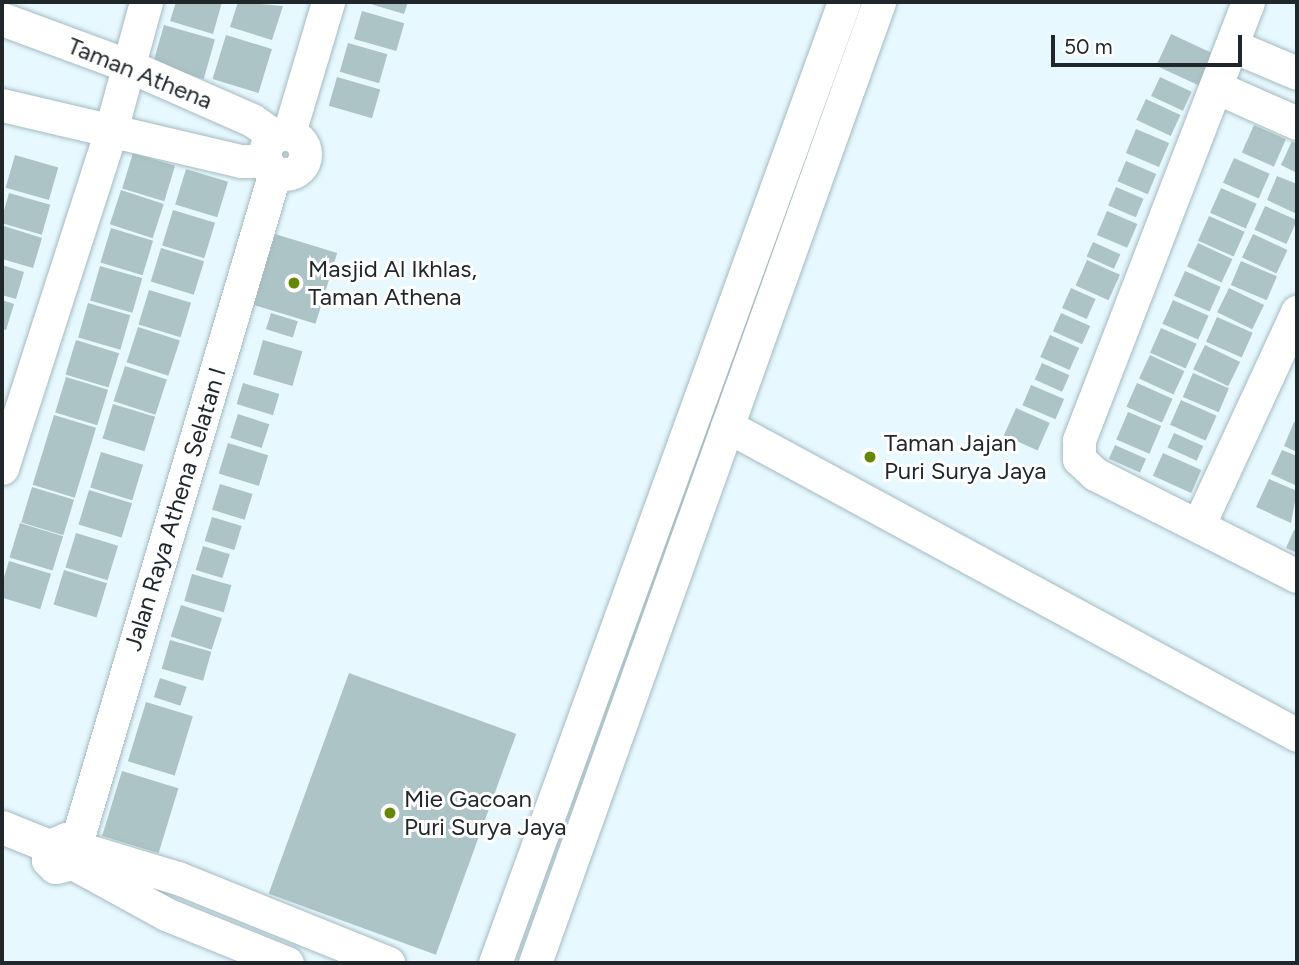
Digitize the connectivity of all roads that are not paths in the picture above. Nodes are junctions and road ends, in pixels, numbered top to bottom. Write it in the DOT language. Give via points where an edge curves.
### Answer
graph roads {
  1 [pos="146,2"];
  2 [pos="328,2"];
  3 [pos="844,2"];
  4 [pos="878,2"];
  5 [pos="1248,2"];
  6 [pos="2,19"];
  7 [pos="1233,47"];
  8 [pos="129,66"];
  9 [pos="1297,73"];
  10 [pos="1218,88"];
  11 [pos="2,105"];
  12 [pos="1297,123"];
  13 [pos="111,130"];
  14 [pos="276,151"];
  15 [pos="1297,312"];
  16 [pos="727,426"];
  17 [pos="2,468"];
  18 [pos="1199,524"];
  19 [pos="1297,576"];
  20 [pos="1297,735"];
  21 [pos="2,827"];
  22 [pos="66,852"];
  23 [pos="287,963"];
  24 [pos="388,963"];
  25 [pos="495,963"];
  26 [pos="535,963"];
  1 -- 8 [label="street"];
  2 -- 14 [label="street, Jalan Raya Athena Selatan I"];
  3 -- 25 [label="street"];
  4 -- 16 [label="street"];
  5 -- 7 [label="street"];
  6 -- 8 [label="street, Taman Athena"];
  7 -- 9 [label="street"];
  7 -- 10 [label="street"];
  8 -- 13 [label="street"];
  8 -- 14 [label="street, Taman Athena" via="253,121"];
  10 -- 12 [label="street"];
  10 -- 18 [label="street" via="1078,451 1085,468"];
  11 -- 13 [label="street, Taman Athena"];
  13 -- 14 [label="street, Taman Athena" via="241,161"];
  13 -- 17 [label="street"];
  14 -- 22 [label="street, Jalan Raya Athena Selatan I"];
  15 -- 18 [label="street"];
  16 -- 20 [label="street"];
  16 -- 26 [label="street"];
  18 -- 19 [label="street"];
  21 -- 22 [label="street"];
  22 -- 23 [label="street" via="166,914"];
  22 -- 24 [label="street" via="178,878"];
}
